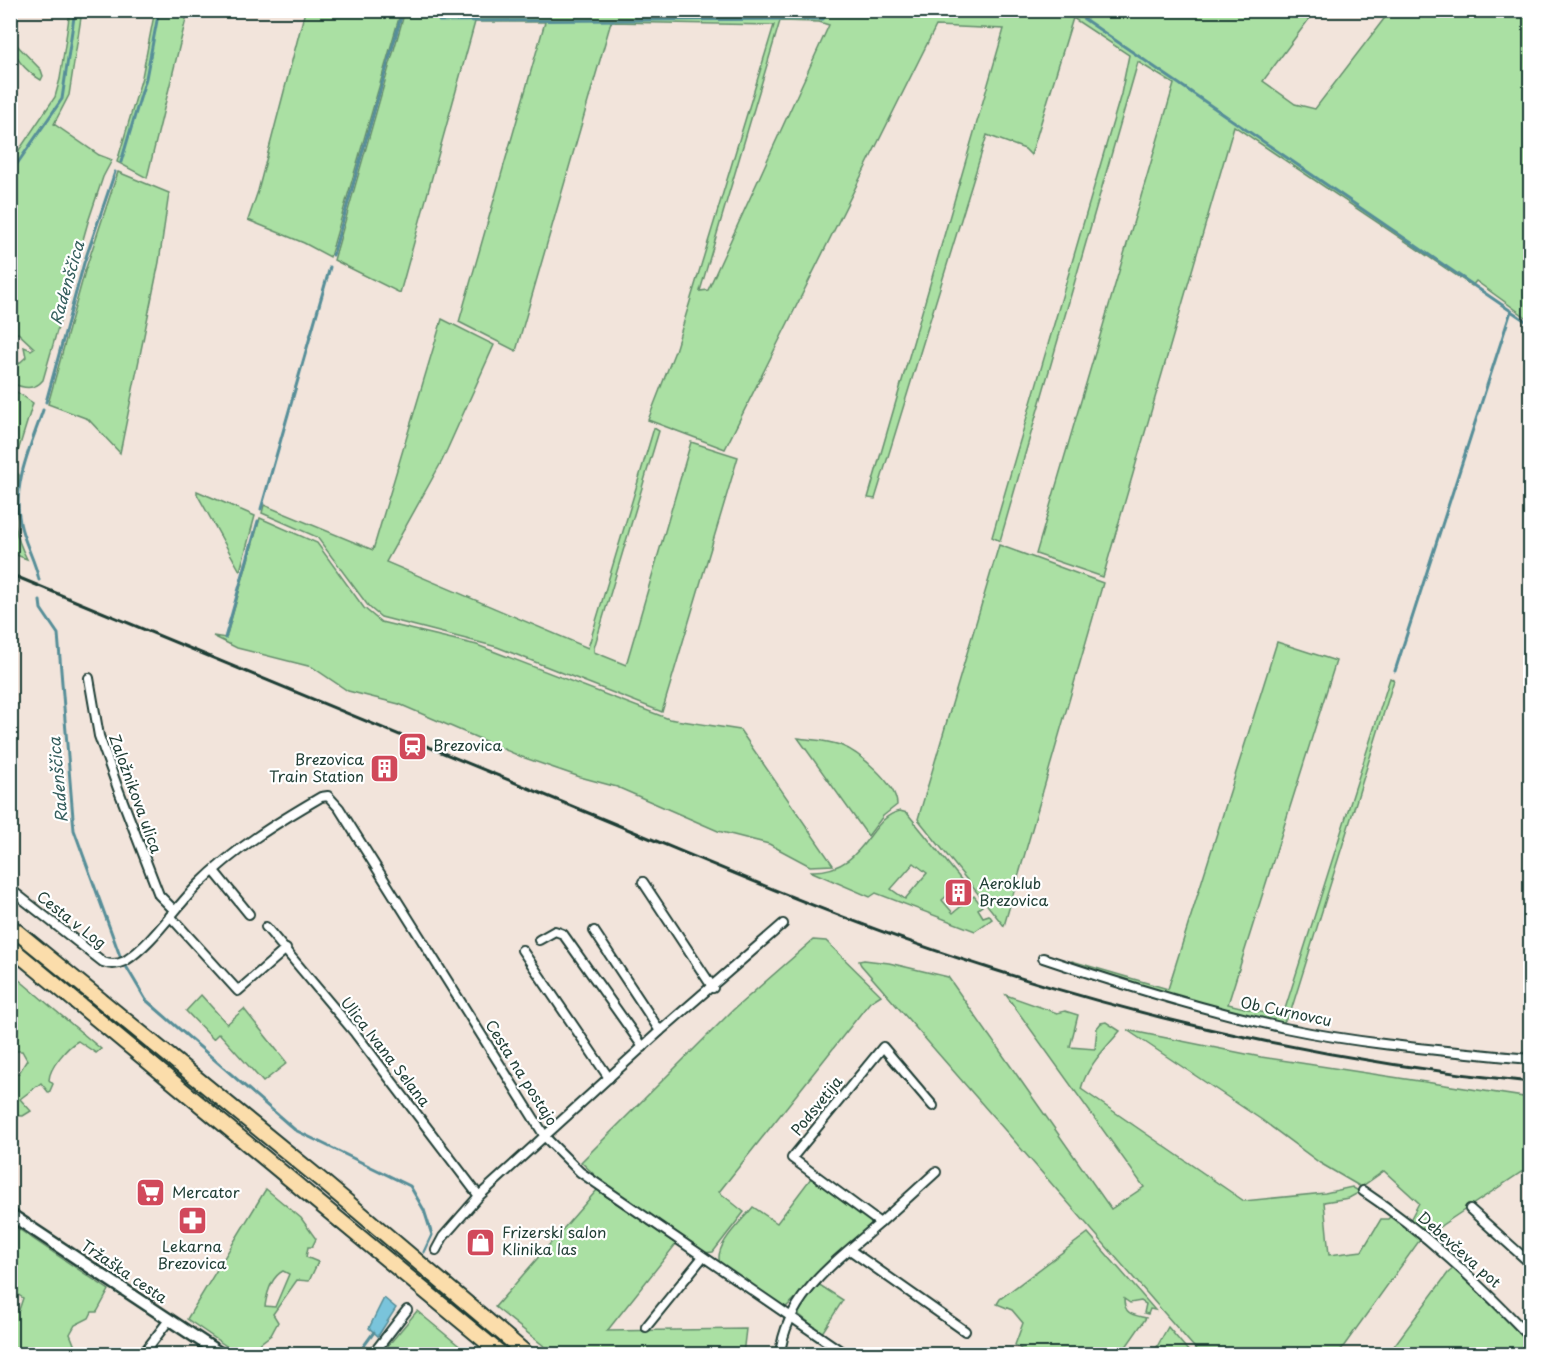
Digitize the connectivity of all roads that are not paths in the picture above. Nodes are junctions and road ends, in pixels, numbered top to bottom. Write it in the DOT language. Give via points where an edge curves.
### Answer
graph roads {
  1 [pos="89,678"];
  2 [pos="214,871"];
  3 [pos="643,882"];
  4 [pos="10,889"];
  5 [pos="172,913"];
  6 [pos="249,914"];
  7 [pos="783,924"];
  8 [pos="10,926"];
  9 [pos="266,927"];
  10 [pos="594,931"];
  11 [pos="539,940"];
  12 [pos="10,947"];
  13 [pos="286,949"];
  14 [pos="522,950"];
  15 [pos="1043,958"];
  16 [pos="713,988"];
  17 [pos="660,1031"];
  18 [pos="643,1047"];
  19 [pos="1530,1059"];
  20 [pos="609,1078"];
  21 [pos="933,1106"];
  22 [pos="546,1137"];
  23 [pos="936,1172"];
  24 [pos="1363,1191"];
  25 [pos="479,1196"];
  26 [pos="1470,1209"];
  27 [pos="10,1214"];
  28 [pos="880,1223"];
  29 [pos="436,1250"];
  30 [pos="850,1250"];
  31 [pos="702,1258"];
  32 [pos="1530,1263"];
  33 [pos="407,1310"];
  34 [pos="789,1316"];
  35 [pos="169,1320"];
  36 [pos="646,1327"];
  37 [pos="965,1331"];
  38 [pos="1530,1337"];
  39 [pos="143,1354"];
  40 [pos="221,1354"];
  41 [pos="373,1354"];
  42 [pos="501,1354"];
  43 [pos="527,1354"];
  44 [pos="780,1354"];
  45 [pos="845,1354"];
  1 -- 5 [label="street, Založnikova ulica" via="99,736 148,872"];
  2 -- 5 [label="street"];
  2 -- 6 [label="street"];
  2 -- 22 [label="street, Cesta na postajo" via="321,796 333,800"];
  3 -- 16 [label="street"];
  4 -- 5 [label="street, Cesta v Log" via="103,962 122,962"];
  5 -- 13 [label="street, Založnikova ulica" via="238,991"];
  7 -- 16 [label="street"];
  8 -- 43 [label="highway"];
  9 -- 13 [label="street, Ulica Ivana Selana"];
  10 -- 17 [label="street"];
  11 -- 18 [label="street" via="555,931 563,934"];
  12 -- 42 [label="highway"];
  13 -- 25 [label="street, Ulica Ivana Selana"];
  14 -- 20 [label="street"];
  15 -- 19 [label="street, Ob Curnovcu" via="1164,997 1285,1028"];
  16 -- 17 [label="street"];
  17 -- 18 [label="street"];
  18 -- 20 [label="street"];
  20 -- 22 [label="street"];
  21 -- 28 [label="street, Podsvetija" via="883,1047 792,1158"];
  22 -- 25 [label="street"];
  22 -- 31 [label="street, Cesta na postajo" via="580,1172"];
  23 -- 28 [label="street"];
  24 -- 38 [label="street, Debevčeva pot" via="1424,1235"];
  25 -- 29 [label="street"];
  26 -- 32 [label="street"];
  27 -- 35 [label="main road, Tržaška cesta"];
  28 -- 30 [label="street"];
  30 -- 34 [label="street" via="811,1287"];
  30 -- 37 [label="street"];
  31 -- 34 [label="street, Cesta na postajo"];
  31 -- 36 [label="street"];
  33 -- 41 [label="street"];
  34 -- 44 [label="street"];
  34 -- 45 [label="street, Cesta na postajo"];
  35 -- 39 [label="street"];
  35 -- 40 [label="main road, Tržaška cesta"];
}
